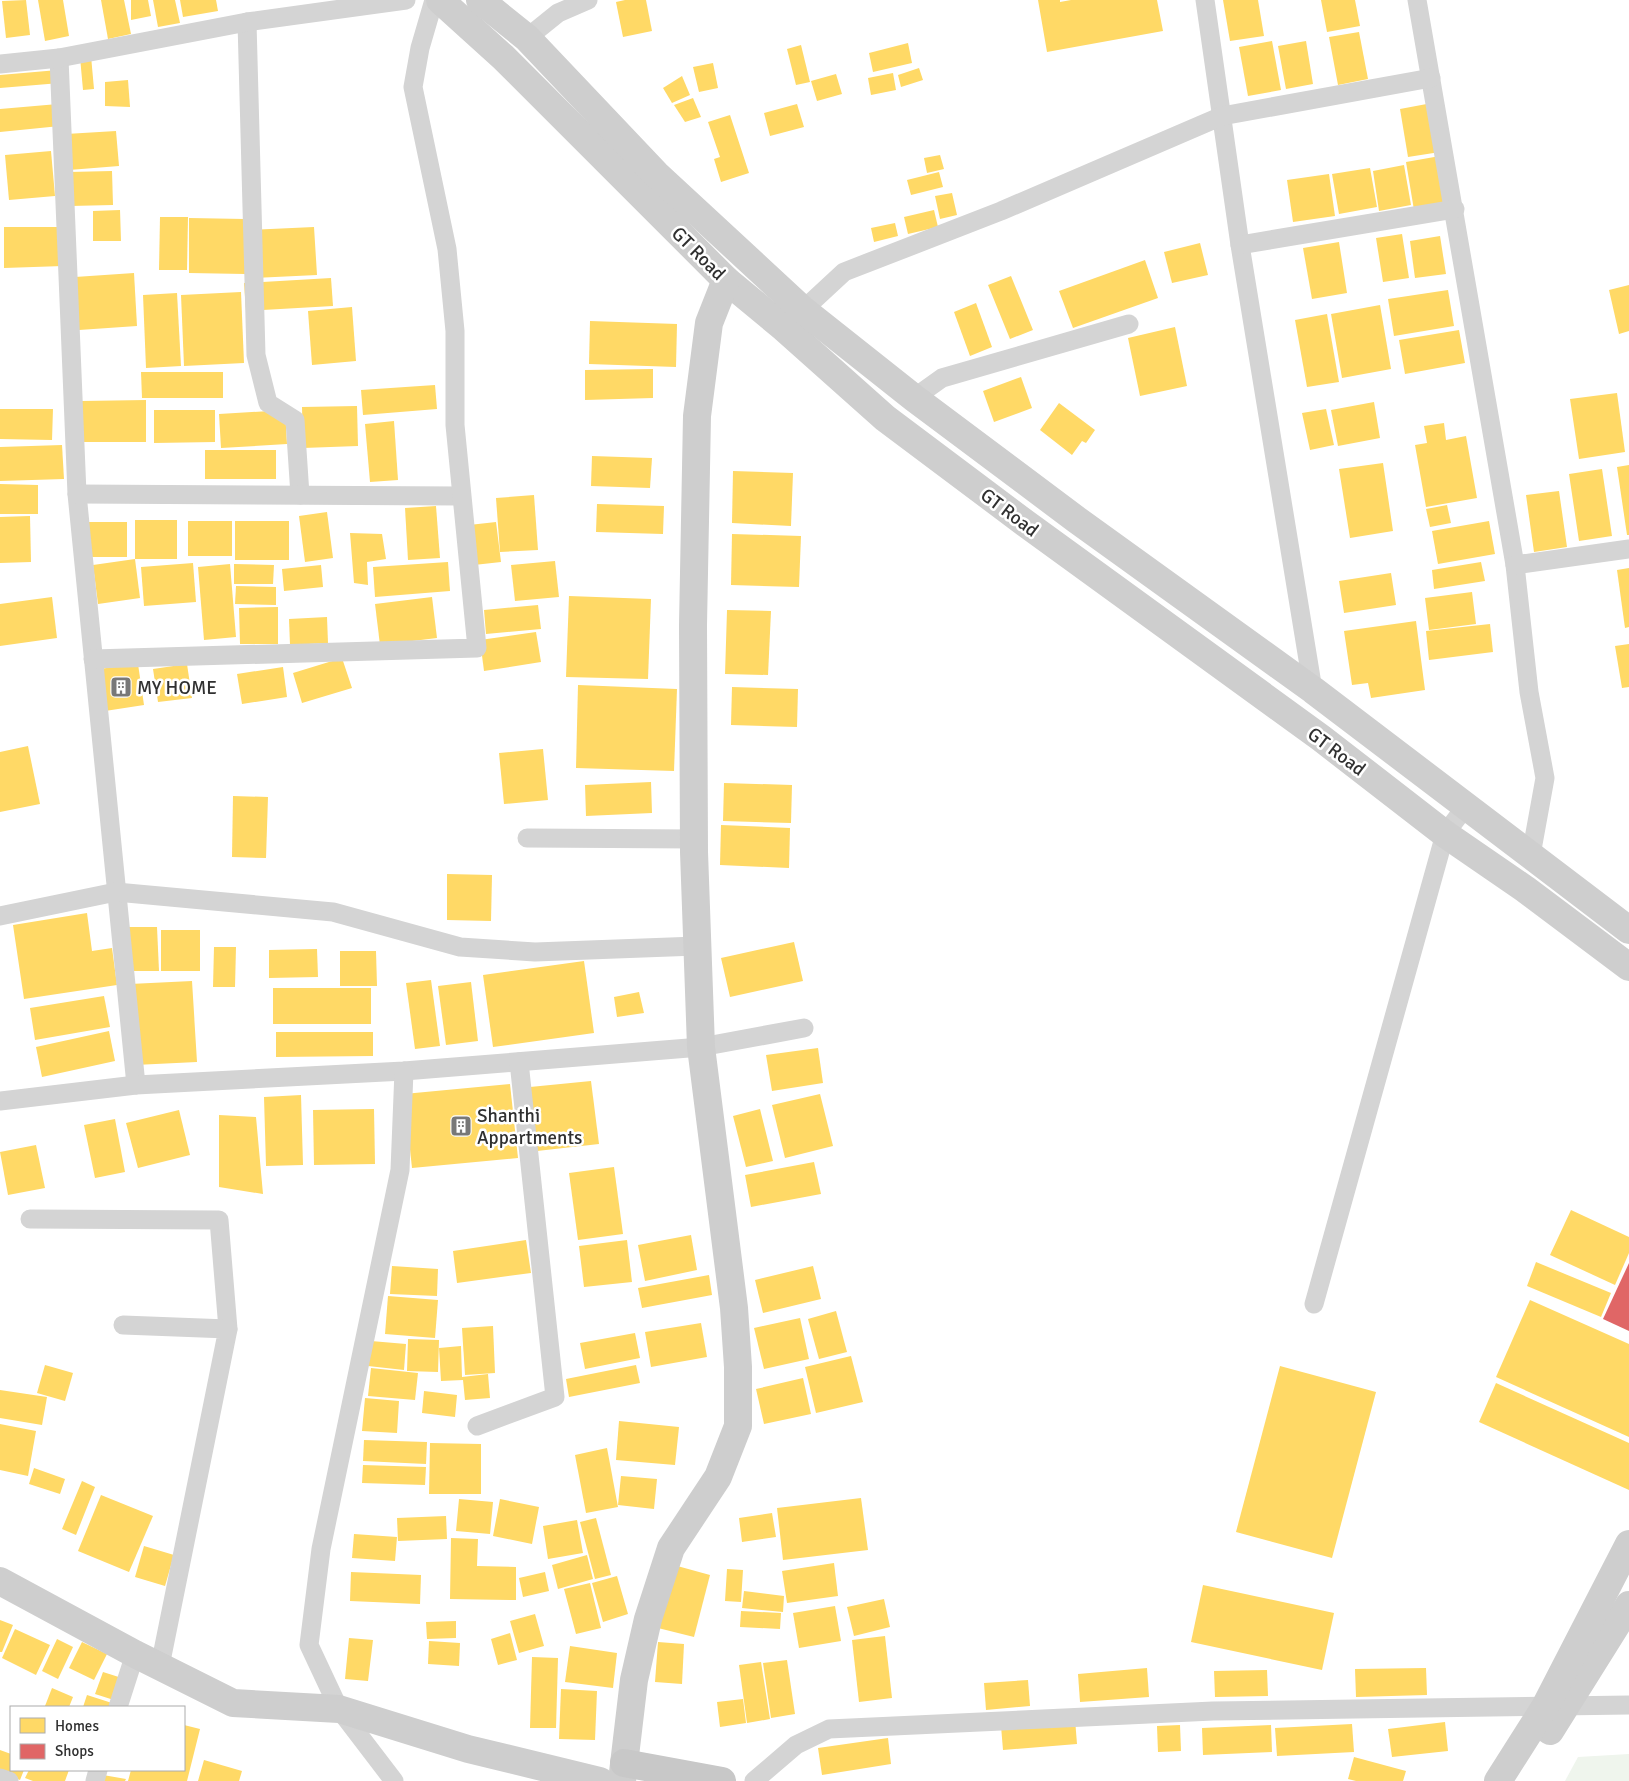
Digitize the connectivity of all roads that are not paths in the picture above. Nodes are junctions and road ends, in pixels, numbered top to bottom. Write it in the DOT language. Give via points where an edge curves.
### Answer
graph roads {
  1 [pos="406,0"];
  2 [pos="434,0"];
  3 [pos="440,0"];
  4 [pos="480,0"];
  5 [pos="588,0"];
  6 [pos="1205,0"];
  7 [pos="1417,0"];
  8 [pos="247,22"];
  9 [pos="527,38"];
  10 [pos="59,58"];
  11 [pos="0,64"];
  12 [pos="1431,78"];
  13 [pos="1222,116"];
  14 [pos="1455,209"];
  15 [pos="1240,245"];
  16 [pos="726,280"];
  17 [pos="803,310"];
  18 [pos="1129,324"];
  19 [pos="914,398"];
  20 [pos="77,494"];
  21 [pos="300,495"];
  22 [pos="461,496"];
  23 [pos="1629,549"];
  24 [pos="1515,565"];
  25 [pos="93,659"];
  26 [pos="1313,690"];
  27 [pos="1466,806"];
  28 [pos="1444,834"];
  29 [pos="527,838"];
  30 [pos="694,839"];
  31 [pos="1531,855"];
  32 [pos="116,892"];
  33 [pos="0,916"];
  34 [pos="1629,930"];
  35 [pos="697,946"];
  36 [pos="1629,967"];
  37 [pos="804,1028"];
  38 [pos="701,1048"];
  39 [pos="519,1062"];
  40 [pos="404,1071"];
  41 [pos="136,1084"];
  42 [pos="0,1101"];
  43 [pos="30,1220"];
  44 [pos="1314,1304"];
  45 [pos="123,1325"];
  46 [pos="228,1329"];
  47 [pos="477,1426"];
  48 [pos="1629,1544"];
  49 [pos="0,1581"];
  50 [pos="1629,1605"];
  51 [pos="135,1654"];
  52 [pos="160,1666"];
  53 [pos="1629,1705"];
  54 [pos="118,1706"];
  55 [pos="1555,1707"];
  56 [pos="339,1709"];
  57 [pos="623,1772"];
  58 [pos="0,1778"];
  59 [pos="9,1781"];
  60 [pos="394,1781"];
  61 [pos="600,1781"];
  62 [pos="722,1781"];
  63 [pos="754,1781"];
  64 [pos="1498,1781"];
  65 [pos="1519,1781"];
  1 -- 8 [label="street"];
  2 -- 22 [label="street" via="413,87 447,248 455,331 455,425"];
  3 -- 16 [label="main road, GT Road" via="503,57"];
  4 -- 9 [label="main road"];
  5 -- 9 [label="street" via="558,12"];
  6 -- 13 [label="street"];
  7 -- 12 [label="street"];
  8 -- 10 [label="street"];
  8 -- 21 [label="street" via="256,355 268,403 295,420"];
  9 -- 17 [label="main road" via="656,174"];
  10 -- 11 [label="street"];
  10 -- 20 [label="street"];
  12 -- 13 [label="street"];
  12 -- 14 [label="street"];
  13 -- 15 [label="street"];
  13 -- 17 [label="street" via="1001,212 844,272"];
  14 -- 15 [label="street"];
  14 -- 24 [label="street"];
  15 -- 26 [label="street"];
  16 -- 28 [label="main road, GT Road" via="885,418 1320,738"];
  16 -- 30 [label="main road" via="709,323 697,416 693,625"];
  17 -- 19 [label="main road"];
  18 -- 19 [label="street" via="942,378"];
  19 -- 26 [label="main road"];
  20 -- 21 [label="street"];
  20 -- 25 [label="street"];
  21 -- 22 [label="street"];
  22 -- 25 [label="street" via="477,648"];
  23 -- 24 [label="street"];
  24 -- 31 [label="street" via="1529,692 1545,778"];
  25 -- 32 [label="street"];
  26 -- 27 [label="main road"];
  27 -- 28 [label="street"];
  27 -- 31 [label="main road"];
  28 -- 36 [label="main road, GT Road"];
  28 -- 44 [label="street"];
  29 -- 30 [label="street"];
  30 -- 35 [label="main road"];
  31 -- 34 [label="main road"];
  32 -- 33 [label="street"];
  32 -- 35 [label="street" via="333,912 460,947 535,952"];
  32 -- 41 [label="street"];
  35 -- 38 [label="main road"];
  37 -- 38 [label="street"];
  38 -- 39 [label="street"];
  38 -- 57 [label="main road" via="734,1308 738,1426 718,1477 670,1548 634,1680"];
  39 -- 40 [label="street"];
  39 -- 47 [label="street" via="555,1397"];
  40 -- 41 [label="street"];
  40 -- 56 [label="street" via="400,1170 321,1549 309,1645"];
  41 -- 42 [label="street"];
  43 -- 46 [label="street" via="219,1220"];
  45 -- 46 [label="street"];
  46 -- 52 [label="street"];
  48 -- 55 [label="main road"];
  49 -- 51 [label="main road"];
  50 -- 55 [label="main road"];
  51 -- 52 [label="main road"];
  51 -- 54 [label="street"];
  52 -- 56 [label="main road" via="233,1702"];
  53 -- 55 [label="street"];
  55 -- 63 [label="street" via="1213,1711 829,1729 796,1745"];
  55 -- 64 [label="main road"];
  55 -- 65 [label="main road"];
  56 -- 60 [label="street"];
  56 -- 61 [label="main road" via="468,1749"];
  57 -- 62 [label="main road"];
  58 -- 59 [label="street"];
}
